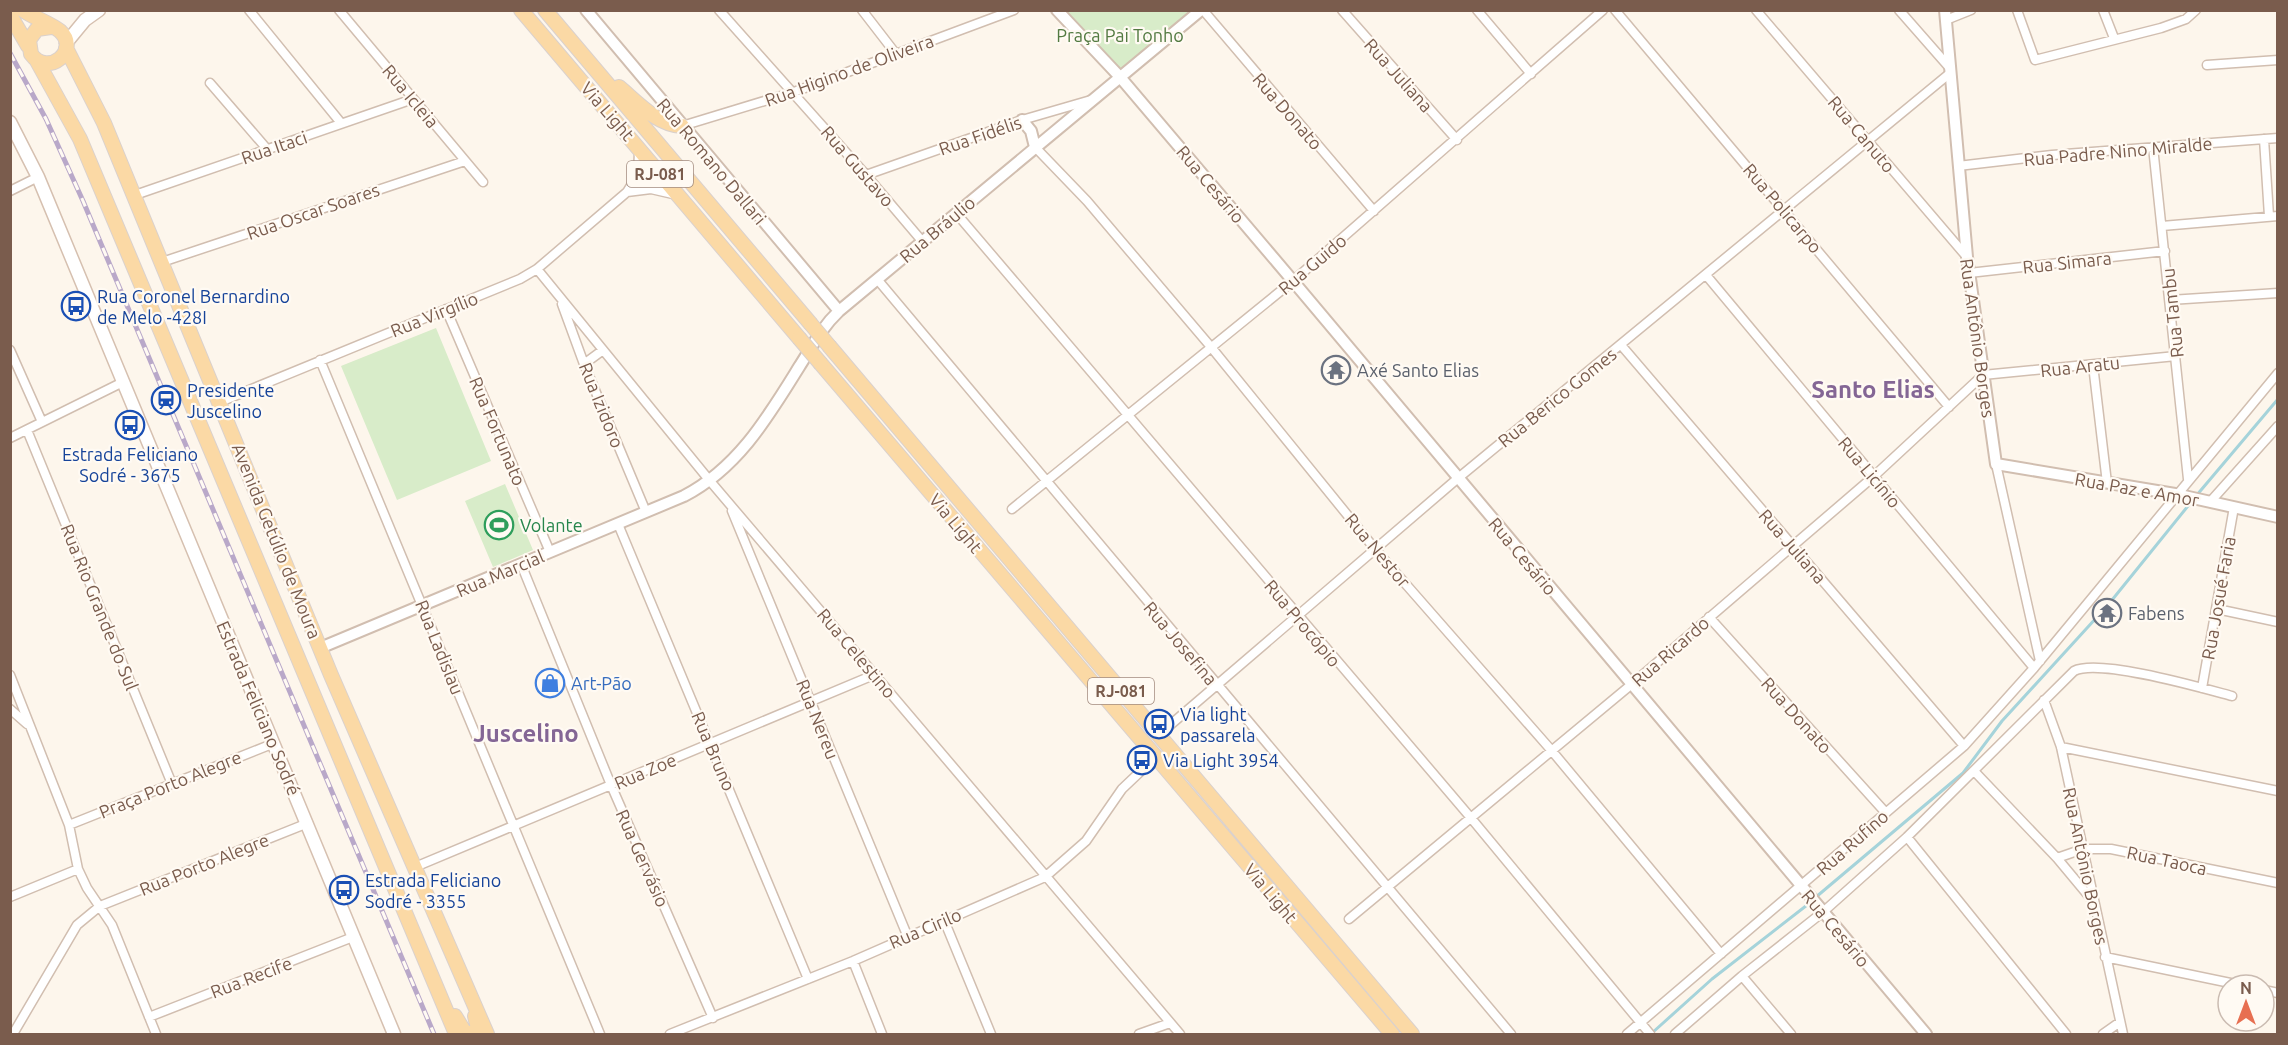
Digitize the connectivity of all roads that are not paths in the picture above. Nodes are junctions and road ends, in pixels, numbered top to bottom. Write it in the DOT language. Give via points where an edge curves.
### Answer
graph roads {
  1 [pos="23,10"];
  2 [pos="99,10"];
  3 [pos="249,10"];
  4 [pos="339,10"];
  5 [pos="521,10"];
  6 [pos="545,10"];
  7 [pos="586,10"];
  8 [pos="720,10"];
  9 [pos="862,10"];
  10 [pos="1014,10"];
  11 [pos="1057,10"];
  12 [pos="1202,10"];
  13 [pos="1342,10"];
  14 [pos="1478,10"];
  15 [pos="1603,10"];
  16 [pos="1614,10"];
  17 [pos="1756,10"];
  18 [pos="1899,10"];
  19 [pos="1971,10"];
  20 [pos="2017,10"];
  21 [pos="2103,10"];
  22 [pos="2196,10"];
  23 [pos="10,15"];
  24 [pos="1946,15"];
  25 [pos="85,20"];
  26 [pos="53,27"];
  27 [pos="2114,38"];
  28 [pos="28,46"];
  29 [pos="66,46"];
  30 [pos="896,54"];
  31 [pos="2277,60"];
  32 [pos="37,61"];
  33 [pos="2207,65"];
  34 [pos="593,68"];
  35 [pos="1949,70"];
  36 [pos="1531,74"];
  37 [pos="1120,77"];
  38 [pos="210,82"];
  39 [pos="794,92"];
  40 [pos="413,99"];
  41 [pos="1094,99"];
  42 [pos="1022,120"];
  43 [pos="10,122"];
  44 [pos="341,123"];
  45 [pos="682,126"];
  46 [pos="2277,138"];
  47 [pos="1867,139"];
  48 [pos="2264,139"];
  49 [pos="1457,140"];
  50 [pos="638,147"];
  51 [pos="1035,147"];
  52 [pos="2153,147"];
  53 [pos="267,149"];
  54 [pos="465,160"];
  55 [pos="1959,166"];
  56 [pos="867,175"];
  57 [pos="38,177"];
  58 [pos="483,182"];
  59 [pos="10,191"];
  60 [pos="627,192"];
  61 [pos="135,195"];
  62 [pos="679,196"];
  63 [pos="1374,211"];
  64 [pos="1786,211"];
  65 [pos="956,213"];
  66 [pos="2273,216"];
  67 [pos="2163,226"];
  68 [pos="922,241"];
  69 [pos="2166,251"];
  70 [pos="1967,257"];
  71 [pos="162,262"];
  72 [pos="537,269"];
  73 [pos="1969,273"];
  74 [pos="1706,275"];
  75 [pos="877,279"];
  76 [pos="1293,281"];
  77 [pos="2277,293"];
  78 [pos="560,297"];
  79 [pos="2170,300"];
  80 [pos="446,309"];
  81 [pos="839,311"];
  82 [pos="1621,345"];
  83 [pos="1210,347"];
  84 [pos="10,350"];
  85 [pos="603,350"];
  86 [pos="2176,356"];
  87 [pos="320,360"];
  88 [pos="584,364"];
  89 [pos="2093,365"];
  90 [pos="2277,373"];
  91 [pos="1983,375"];
  92 [pos="123,382"];
  93 [pos="220,402"];
  94 [pos="1949,407"];
  95 [pos="1127,414"];
  96 [pos="42,422"];
  97 [pos="2277,426"];
  98 [pos="27,430"];
  99 [pos="10,438"];
  100 [pos="1995,464"];
  101 [pos="1873,477"];
  102 [pos="1457,479"];
  103 [pos="2188,479"];
  104 [pos="1047,480"];
  105 [pos="710,481"];
  106 [pos="2107,483"];
  107 [pos="2180,495"];
  108 [pos="2206,501"];
  109 [pos="729,502"];
  110 [pos="2234,507"];
  111 [pos="1012,509"];
  112 [pos="646,512"];
  113 [pos="2277,517"];
  114 [pos="618,524"];
  115 [pos="1793,546"];
  116 [pos="1375,549"];
  117 [pos="550,552"];
  118 [pos="521,564"];
  119 [pos="423,605"];
  120 [pos="2217,609"];
  121 [pos="1297,616"];
  122 [pos="1710,617"];
  123 [pos="2277,622"];
  124 [pos="320,648"];
  125 [pos="2037,665"];
  126 [pos="876,674"];
  127 [pos="10,675"];
  128 [pos="1215,684"];
  129 [pos="1632,684"];
  130 [pos="2202,688"];
  131 [pos="2232,696"];
  132 [pos="2044,700"];
  133 [pos="811,701"];
  134 [pos="10,708"];
  135 [pos="30,726"];
  136 [pos="1169,726"];
  137 [pos="711,743"];
  138 [pos="272,744"];
  139 [pos="1964,746"];
  140 [pos="2061,747"];
  141 [pos="1552,751"];
  142 [pos="1142,770"];
  143 [pos="1975,772"];
  144 [pos="172,784"];
  145 [pos="611,785"];
  146 [pos="2277,791"];
  147 [pos="1886,813"];
  148 [pos="1471,818"];
  149 [pos="308,823"];
  150 [pos="69,825"];
  151 [pos="514,826"];
  152 [pos="1907,837"];
  153 [pos="2083,849"];
  154 [pos="2056,858"];
  155 [pos="415,867"];
  156 [pos="78,869"];
  157 [pos="1045,877"];
  158 [pos="2277,883"];
  159 [pos="1387,888"];
  160 [pos="1803,888"];
  161 [pos="10,897"];
  162 [pos="2093,901"];
  163 [pos="100,906"];
  164 [pos="1820,908"];
  165 [pos="1349,919"];
  166 [pos="944,920"];
  167 [pos="907,935"];
  168 [pos="353,937"];
  169 [pos="1721,954"];
  170 [pos="2105,957"];
  171 [pos="853,961"];
  172 [pos="430,972"];
  173 [pos="1742,976"];
  174 [pos="808,978"];
  175 [pos="2216,980"];
  176 [pos="469,994"];
  177 [pos="149,1017"];
  178 [pos="712,1018"];
  179 [pos="2120,1022"];
  180 [pos="1170,1023"];
  181 [pos="1641,1024"];
  182 [pos="12,1034"];
  183 [pos="156,1035"];
  184 [pos="394,1035"];
  185 [pos="456,1035"];
  186 [pos="487,1035"];
  187 [pos="600,1035"];
  188 [pos="670,1035"];
  189 [pos="882,1035"];
  190 [pos="991,1035"];
  191 [pos="1139,1035"];
  192 [pos="1180,1035"];
  193 [pos="1392,1035"];
  194 [pos="1412,1035"];
  195 [pos="1510,1035"];
  196 [pos="1627,1035"];
  197 [pos="1650,1035"];
  198 [pos="1675,1035"];
  199 [pos="1791,1035"];
  200 [pos="1926,1035"];
  201 [pos="2066,1035"];
  202 [pos="2103,1035"];
  203 [pos="2123,1035"];
  1 -- 26 [label="main road"];
  2 -- 25 [label="main road"];
  3 -- 44 [label="street"];
  4 -- 40 [label="street, Rua Icleia"];
  5 -- 50 [label="main road, Via Light / RJ-081"];
  6 -- 34 [label="main road, Via Light / RJ-081"];
  7 -- 45 [label="street, Rua Romano Dallari"];
  8 -- 39 [label="street, Rua Gustavo"];
  9 -- 30 [label="street"];
  10 -- 30 [label="street, Rua Higino de Oliveira"];
  11 -- 37 [label="street, Rua Cesário"];
  12 -- 37 [label="street, Rua Bráulio"];
  12 -- 63 [label="street, Rua Donato"];
  13 -- 49 [label="street, Rua Juliana"];
  14 -- 36 [label="street"];
  15 -- 36 [label="street, Rua Guido"];
  16 -- 64 [label="street, Rua Policarpo"];
  17 -- 47 [label="street, Rua Canuto"];
  18 -- 35 [label="street"];
  19 -- 24 [label="street"];
  20 -- 27 [label="street" via="2034,60"];
  21 -- 27 [label="street"];
  22 -- 27 [label="street" via="2186,19 2161,28"];
  23 -- 28 [label="main road"];
  24 -- 35 [label="street, Rua Antônio Borges"];
  25 -- 26 [label="main road"];
  25 -- 29 [label="main road"];
  26 -- 28 [label="main road" via="35,30"];
  26 -- 29 [label="main road" via="63,34"];
  28 -- 32 [label="main road"];
  29 -- 32 [label="main road" via="63,57 55,62"];
  29 -- 61 [label="main road, Avenida Getúlio de Moura"];
  30 -- 39 [label="street, Rua Higino de Oliveira"];
  31 -- 33 [label="street"];
  32 -- 172 [label="main road, Avenida Getúlio de Moura" via="85,150"];
  34 -- 45 [label="main road" via="654,116"];
  34 -- 194 [label="main road, Via Light / RJ-081, bridge"];
  35 -- 47 [label="street, Rua Berico Gomes"];
  35 -- 55 [label="street, Rua Antônio Borges"];
  36 -- 49 [label="street, Rua Guido"];
  37 -- 41 [label="street, Rua Bráulio"];
  37 -- 76 [label="street, Rua Cesário"];
  38 -- 53 [label="street"];
  39 -- 45 [label="street, Rua Higino de Oliveira"];
  39 -- 56 [label="street, Rua Gustavo"];
  40 -- 44 [label="street, Rua Itaci"];
  40 -- 54 [label="street, Rua Icleia"];
  41 -- 42 [label="street, Rua Fidélis"];
  41 -- 51 [label="street, Rua Bráulio"];
  42 -- 51 [label="street" via="1031,130"];
  42 -- 56 [label="street, Rua Fidélis"];
  43 -- 57 [label="main road, Estrada Feliciano Sodré"];
  44 -- 53 [label="street, Rua Itaci"];
  45 -- 81 [label="street, Rua Romano Dallari"];
  46 -- 48 [label="street, Rua Padre Nino Miralde"];
  47 -- 64 [label="street, Rua Berico Gomes"];
  47 -- 70 [label="street, Rua Canuto"];
  48 -- 52 [label="street, Rua Padre Nino Miralde"];
  48 -- 66 [label="street"];
  49 -- 63 [label="street, Rua Guido"];
  50 -- 60 [label="street, Rua Virgílio" via="640,169"];
  50 -- 62 [label="main road, Via Light / RJ-081"];
  51 -- 65 [label="street, Rua Bráulio"];
  51 -- 83 [label="street, Rua Nestor" via="1087,201"];
  52 -- 55 [label="street, Rua Padre Nino Miralde"];
  52 -- 67 [label="street, Rua Tambu"];
  53 -- 61 [label="street, Rua Itaci"];
  54 -- 58 [label="street, Rua Icleia"];
  54 -- 71 [label="street, Rua Oscar Soares"];
  55 -- 70 [label="street, Rua Antônio Borges"];
  56 -- 68 [label="street, Rua Gustavo"];
  57 -- 59 [label="street"];
  57 -- 92 [label="main road, Estrada Feliciano Sodré"];
  60 -- 62 [label="street" via="651,189"];
  60 -- 72 [label="street, Rua Virgílio"];
  61 -- 71 [label="main road, Avenida Getúlio de Moura"];
  62 -- 193 [label="main road, Via Light / RJ-081, bridge"];
  63 -- 76 [label="street, Rua Guido"];
  64 -- 74 [label="street, Rua Berico Gomes"];
  64 -- 94 [label="street, Rua Policarpo"];
  65 -- 68 [label="street, Rua Bráulio"];
  65 -- 95 [label="street, Rua Procópio"];
  66 -- 67 [label="street"];
  67 -- 69 [label="street, Rua Tambu"];
  68 -- 75 [label="street, Rua Bráulio"];
  69 -- 73 [label="street, Rua Simara"];
  69 -- 79 [label="street, Rua Tambu"];
  70 -- 73 [label="street, Rua Antônio Borges"];
  71 -- 93 [label="main road, Avenida Getúlio de Moura"];
  72 -- 78 [label="street, Rua Celestino"];
  72 -- 80 [label="street, Rua Virgílio"];
  73 -- 91 [label="street, Rua Antônio Borges"];
  74 -- 82 [label="street, Rua Berico Gomes"];
  74 -- 101 [label="street, Rua Licínio"];
  75 -- 81 [label="street, Rua Bráulio"];
  75 -- 104 [label="street, Rua Josefina"];
  76 -- 83 [label="street, Rua Guido"];
  76 -- 102 [label="street, Rua Cesário"];
  77 -- 79 [label="street"];
  78 -- 85 [label="street, Rua Celestino"];
  78 -- 88 [label="street, Rua Izidoro"];
  79 -- 86 [label="street, Rua Tambu"];
  80 -- 87 [label="street, Rua Virgílio"];
  80 -- 117 [label="street, Rua Fortunato"];
  81 -- 105 [label="street, Rua Bráulio" via="818,334 756,434"];
  82 -- 102 [label="street, Rua Berico Gomes"];
  82 -- 115 [label="street, Rua Juliana"];
  83 -- 95 [label="street, Rua Guido"];
  83 -- 116 [label="street, Rua Nestor"];
  84 -- 96 [label="street"];
  85 -- 88 [label="street"];
  85 -- 105 [label="street, Rua Celestino"];
  86 -- 89 [label="street, Rua Aratu"];
  86 -- 103 [label="street, Rua Tambu"];
  87 -- 93 [label="street, Rua Virgílio"];
  87 -- 119 [label="street, Rua Ladislau"];
  88 -- 112 [label="street, Rua Izidoro"];
  89 -- 91 [label="street, Rua Aratu"];
  89 -- 106 [label="street"];
  90 -- 103 [label="street, Rua Rufino"];
  91 -- 94 [label="street, Rua Ricardo"];
  91 -- 100 [label="street, Rua Antônio Borges"];
  92 -- 96 [label="street"];
  92 -- 138 [label="main road, Estrada Feliciano Sodré"];
  93 -- 124 [label="main road, Avenida Getúlio de Moura"];
  94 -- 101 [label="street, Rua Ricardo"];
  95 -- 104 [label="street, Rua Guido"];
  95 -- 121 [label="street, Rua Procópio"];
  96 -- 98 [label="street"];
  97 -- 108 [label="street"];
  98 -- 99 [label="street"];
  98 -- 144 [label="street, Rua Rio Grande do Sul"];
  100 -- 106 [label="street, Rua Paz e Amor"];
  100 -- 125 [label="street, Rua Antônio Borges"];
  101 -- 115 [label="street, Rua Ricardo"];
  101 -- 125 [label="street, Rua Licínio"];
  102 -- 116 [label="street, Rua Berico Gomes"];
  102 -- 129 [label="street, Rua Cesário"];
  103 -- 107 [label="street, Rua Rufino"];
  104 -- 111 [label="street, Rua Guido"];
  104 -- 128 [label="street, Rua Josefina"];
  105 -- 109 [label="street, Rua Celestino"];
  105 -- 112 [label="street, Rua Marcial"];
  106 -- 107 [label="street, Rua Paz e Amor"];
  107 -- 108 [label="street, Rua Paz e Amor"];
  107 -- 125 [label="street, Rua Rufino"];
  108 -- 110 [label="street, Rua Paz e Amor"];
  109 -- 126 [label="street, Rua Celestino"];
  109 -- 133 [label="street, Rua Nereu"];
  110 -- 113 [label="street, Rua Paz e Amor"];
  110 -- 120 [label="street, Rua Josué Faria"];
  112 -- 114 [label="street, Rua Marcial"];
  114 -- 117 [label="street, Rua Marcial"];
  114 -- 137 [label="street, Rua Bruno"];
  115 -- 122 [label="street, Rua Ricardo"];
  115 -- 139 [label="street, Rua Juliana"];
  116 -- 121 [label="street, Rua Berico Gomes"];
  116 -- 141 [label="street, Rua Nestor"];
  117 -- 118 [label="street, Rua Marcial"];
  118 -- 119 [label="street, Rua Marcial"];
  118 -- 145 [label="street, Rua Gervásio"];
  119 -- 124 [label="street, Rua Marcial"];
  119 -- 151 [label="street, Rua Ladislau"];
  120 -- 123 [label="street"];
  120 -- 130 [label="street, Rua Josué Faria"];
  121 -- 128 [label="street, Rua Berico Gomes"];
  121 -- 148 [label="street, Rua Procópio"];
  122 -- 129 [label="street, Rua Ricardo"];
  122 -- 147 [label="street, Rua Donato"];
  124 -- 155 [label="main road, Avenida Getúlio de Moura"];
  125 -- 139 [label="street, Rua Rufino"];
  126 -- 133 [label="street, Rua Zoe"];
  126 -- 157 [label="street, Rua Celestino"];
  127 -- 135 [label="street"];
  128 -- 136 [label="street, Rua Berico Gomes"];
  128 -- 159 [label="street, Rua Josefina"];
  129 -- 141 [label="street, Rua Ricardo"];
  129 -- 160 [label="street, Rua Cesário"];
  130 -- 131 [label="street"];
  130 -- 132 [label="street, Rua Rufino" via="2128,672 2081,668 2067,676"];
  132 -- 140 [label="street, Rua Antônio Borges"];
  132 -- 143 [label="street, Rua Rufino"];
  133 -- 137 [label="street, Rua Zoe"];
  133 -- 167 [label="street, Rua Nereu"];
  134 -- 135 [label="street"];
  135 -- 150 [label="street"];
  137 -- 145 [label="street, Rua Zoe"];
  137 -- 174 [label="street, Rua Bruno"];
  138 -- 144 [label="street, Praça Porto Alegre"];
  138 -- 149 [label="main road, Estrada Feliciano Sodré"];
  139 -- 147 [label="street, Rua Rufino"];
  140 -- 146 [label="street"];
  140 -- 153 [label="street, Rua Antônio Borges"];
  141 -- 148 [label="street, Rua Ricardo"];
  141 -- 169 [label="street, Rua Nestor"];
  142 -- 157 [label="street, Rua Cirilo" via="1122,789 1086,841"];
  143 -- 152 [label="street, Rua Rufino"];
  143 -- 154 [label="street"];
  144 -- 150 [label="street, Praça Porto Alegre"];
  145 -- 151 [label="street, Rua Zoe"];
  145 -- 178 [label="street, Rua Gervásio"];
  147 -- 160 [label="street, Rua Rufino"];
  148 -- 159 [label="street, Rua Ricardo"];
  148 -- 181 [label="street, Rua Procópio"];
  149 -- 163 [label="street, Rua Porto Alegre"];
  149 -- 168 [label="main road, Estrada Feliciano Sodré"];
  150 -- 156 [label="street"];
  151 -- 155 [label="street, Rua Zoe"];
  151 -- 187 [label="street, Rua Ladislau"];
  152 -- 164 [label="street, Rua Rufino"];
  152 -- 201 [label="street"];
  153 -- 154 [label="street, Rua Taoca"];
  153 -- 158 [label="street, Rua Taoca" via="2121,851"];
  153 -- 162 [label="street, Rua Antônio Borges"];
  154 -- 162 [label="street"];
  155 -- 176 [label="main road, Avenida Getúlio de Moura"];
  156 -- 161 [label="street"];
  156 -- 163 [label="street"];
  157 -- 166 [label="street, Rua Cirilo"];
  157 -- 180 [label="street, Rua Celestino"];
  159 -- 165 [label="street, Rua Ricardo"];
  159 -- 195 [label="street, Rua Josefina"];
  160 -- 164 [label="street, Rua Cesário"];
  160 -- 169 [label="street, Rua Rufino"];
  162 -- 170 [label="street, Rua Antônio Borges"];
  163 -- 177 [label="street" via="112,925"];
  163 -- 182 [label="street, Rua Porto Alegre" via="76,925"];
  164 -- 173 [label="street, Rua Rufino"];
  164 -- 200 [label="street, Rua Cesário"];
  166 -- 167 [label="street, Rua Cirilo"];
  166 -- 190 [label="street"];
  167 -- 171 [label="street, Rua Cirilo"];
  168 -- 177 [label="street, Rua Recife"];
  168 -- 184 [label="main road, Estrada Feliciano Sodré"];
  169 -- 181 [label="street, Rua Rufino"];
  170 -- 175 [label="street"];
  170 -- 179 [label="street, Rua Antônio Borges"];
  171 -- 174 [label="street, Rua Cirilo"];
  171 -- 189 [label="street"];
  172 -- 176 [label="main road" via="464,1031 473,1034 478,1025"];
  172 -- 185 [label="main road, Avenida Getúlio de Moura"];
  173 -- 198 [label="street, Rua Rufino"];
  173 -- 199 [label="street"];
  174 -- 178 [label="street, Rua Cirilo"];
  176 -- 186 [label="main road, Avenida Getúlio de Moura"];
  177 -- 183 [label="street"];
  178 -- 188 [label="street, Rua Cirilo"];
  179 -- 202 [label="street"];
  179 -- 203 [label="street, Rua Antônio Borges"];
  180 -- 191 [label="street"];
  180 -- 192 [label="street, Rua Celestino"];
  181 -- 196 [label="street, Rua Rufino"];
  181 -- 197 [label="street, Rua Procópio"];
}
